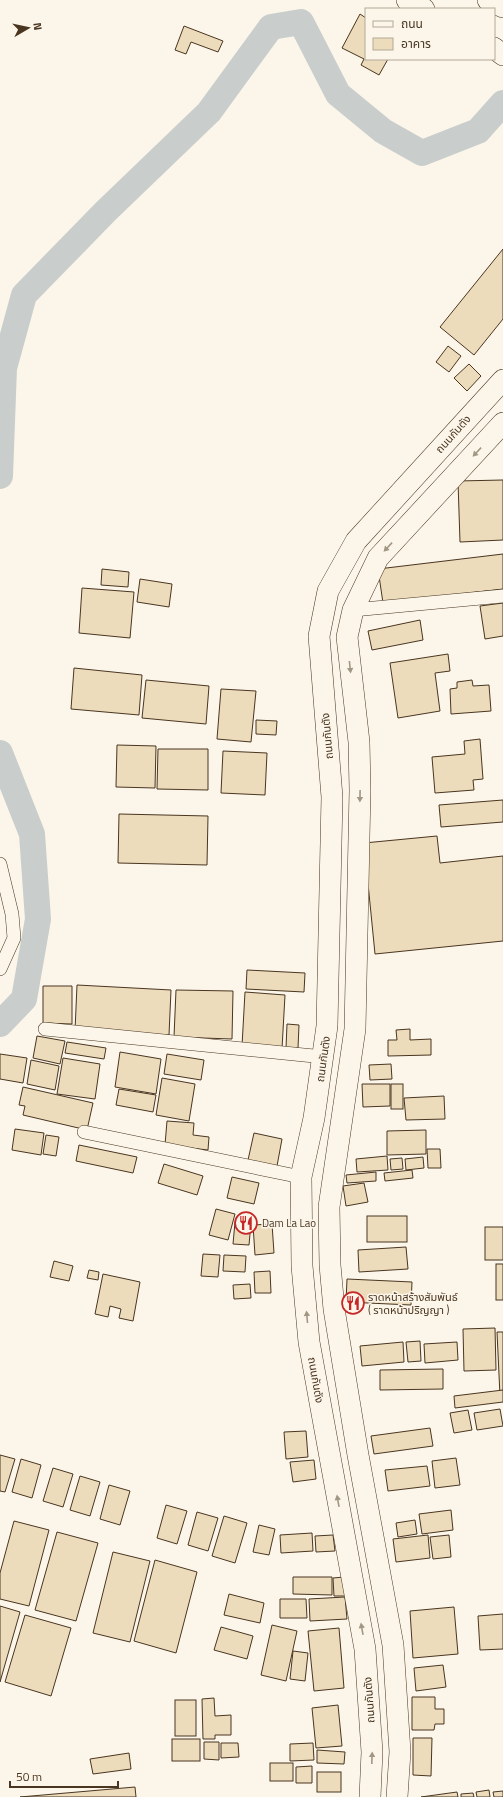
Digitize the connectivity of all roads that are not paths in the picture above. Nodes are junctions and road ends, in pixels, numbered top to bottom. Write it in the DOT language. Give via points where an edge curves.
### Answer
graph roads {
  1 [pos="407,0"];
  2 [pos="488,0"];
  3 [pos="503,7"];
  4 [pos="422,8"];
  5 [pos="495,49"];
  6 [pos="503,55"];
  7 [pos="503,380"];
  8 [pos="503,423"];
  9 [pos="340,568"];
  10 [pos="366,583"];
  11 [pos="503,596"];
  12 [pos="353,610"];
  13 [pos="332,846"];
  14 [pos="359,846"];
  15 [pos="0,864"];
  16 [pos="0,969"];
  17 [pos="45,1029"];
  18 [pos="324,1057"];
  19 [pos="318,1093"];
  20 [pos="345,1098"];
  21 [pos="84,1132"];
  22 [pos="301,1178"];
  23 [pos="338,1337"];
  24 [pos="310,1342"];
  25 [pos="385,1600"];
  26 [pos="357,1605"];
  27 [pos="370,1797"];
  28 [pos="397,1797"];
  1 -- 4 [label="main road"];
  2 -- 3 [label="main road"];
  5 -- 6 [label="main road"];
  7 -- 9 [label="main road, ถนนกันตัง" via="356,541"];
  8 -- 10 [label="main road, one-way" via="378,558"];
  9 -- 10 [label="main road"];
  9 -- 13 [label="main road, ถนนกันตัง" via="328,591 319,636 332,797"];
  10 -- 12 [label="main road"];
  11 -- 12 [label="street"];
  12 -- 14 [label="main road, one-way" via="347,637 359,742"];
  13 -- 14 [label="main road"];
  13 -- 18 [label="main road, ถนนกันตัง" via="328,1026"];
  14 -- 20 [label="main road" via="355,1029"];
  15 -- 16 [label="street" via="12,914 14,938"];
  17 -- 18 [label="street"];
  18 -- 19 [label="main road, ถนนกันตัง"];
  19 -- 20 [label="main road"];
  19 -- 22 [label="main road, ถนนกันตัง"];
  20 -- 23 [label="main road" via="329,1207 330,1265"];
  21 -- 22 [label="street"];
  24 -- 22 [label="main road, ถนนกันตัง, one-way" via="302,1266"];
  23 -- 24 [label="main road"];
  23 -- 25 [label="main road"];
  26 -- 24 [label="main road, ถนนกันตัง, one-way"];
  25 -- 26 [label="main road"];
  25 -- 28 [label="main road" via="393,1645 400,1752"];
  27 -- 26 [label="main road, ถนนกันตัง, one-way" via="372,1752 365,1649"];
}
